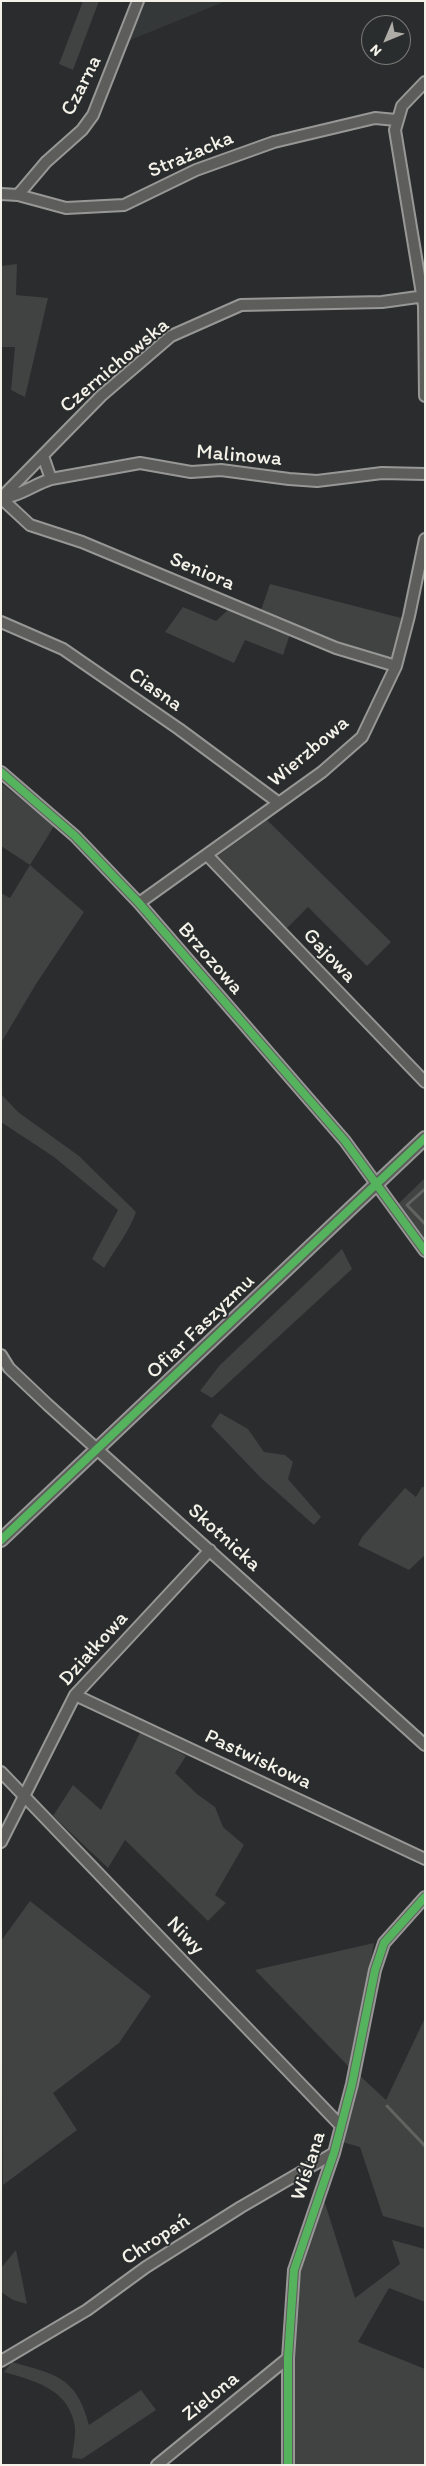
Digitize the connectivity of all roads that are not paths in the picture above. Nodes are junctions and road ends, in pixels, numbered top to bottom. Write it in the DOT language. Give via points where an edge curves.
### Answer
graph roads {
  1 [pos="138,1"];
  2 [pos="425,82"];
  3 [pos="396,120"];
  4 [pos="1,194"];
  5 [pos="18,196"];
  6 [pos="423,296"];
  7 [pos="425,396"];
  8 [pos="43,456"];
  9 [pos="425,474"];
  10 [pos="52,479"];
  11 [pos="1,498"];
  12 [pos="425,539"];
  13 [pos="1,622"];
  14 [pos="396,666"];
  15 [pos="1,772"];
  16 [pos="279,803"];
  17 [pos="207,855"];
  18 [pos="139,903"];
  19 [pos="425,1082"];
  20 [pos="425,1138"];
  21 [pos="376,1186"];
  22 [pos="425,1251"];
  23 [pos="1,1355"];
  24 [pos="98,1450"];
  25 [pos="1,1540"];
  26 [pos="210,1550"];
  27 [pos="75,1695"];
  28 [pos="425,1745"];
  29 [pos="1,1772"];
  30 [pos="24,1796"];
  31 [pos="1,1842"];
  32 [pos="425,1859"];
  33 [pos="425,1897"];
  34 [pos="341,2126"];
  35 [pos="334,2153"];
  36 [pos="288,2358"];
  37 [pos="1,2361"];
  38 [pos="157,2465"];
  39 [pos="288,2465"];
  1 -- 5 [label="street, Czarna" via="94,115 46,162"];
  2 -- 3 [label="street" via="407,99"];
  3 -- 5 [label="street, Strażacka" via="375,118 274,142 196,170 124,205 66,208"];
  3 -- 6 [label="street" via="395,136"];
  4 -- 5 [label="street, Strażacka"];
  6 -- 7 [label="street"];
  6 -- 8 [label="street, Czernichowska" via="382,302 241,305 171,336 102,396"];
  8 -- 10 [label="street"];
  8 -- 11 [label="street, Czernichowska"];
  9 -- 10 [label="street, Malinowa" via="382,473 317,481 289,480 221,470 191,472 140,463"];
  10 -- 11 [label="street, Malinowa"];
  11 -- 14 [label="street, Seniora" via="30,525 82,542 336,648"];
  12 -- 14 [label="street, Wierzbowa"];
  13 -- 16 [label="street, Ciasna" via="64,649"];
  14 -- 16 [label="street, Wierzbowa" via="362,737"];
  15 -- 18 [label="street, Brzozowa" via="76,836"];
  16 -- 17 [label="street, Wierzbowa"];
  17 -- 18 [label="street, Wierzbowa"];
  17 -- 19 [label="street, Gajowa"];
  18 -- 21 [label="street, Brzozowa" via="345,1141"];
  20 -- 21 [label="street, Ofiar Faszyzmu"];
  21 -- 22 [label="street, Brzozowa"];
  21 -- 24 [label="street, Ofiar Faszyzmu"];
  23 -- 24 [label="street, Skotnicka" via="9,1368"];
  24 -- 25 [label="street, Ofiar Faszyzmu"];
  24 -- 26 [label="street, Skotnicka"];
  26 -- 27 [label="street, Działkowa"];
  26 -- 28 [label="street, Skotnicka"];
  27 -- 30 [label="street, Działkowa"];
  27 -- 32 [label="street, Pastwiskowa"];
  29 -- 30 [label="street, Niwy"];
  30 -- 31 [label="street, Działkowa"];
  30 -- 34 [label="street, Niwy"];
  33 -- 34 [label="street, Wiślana" via="384,1943 375,1970"];
  34 -- 35 [label="street, Wiślana"];
  35 -- 36 [label="street, Wiślana" via="294,2270"];
  35 -- 37 [label="street, Chropań" via="233,2212 87,2310"];
  36 -- 38 [label="street, Zielona"];
  36 -- 39 [label="street, Wiślana"];
}
